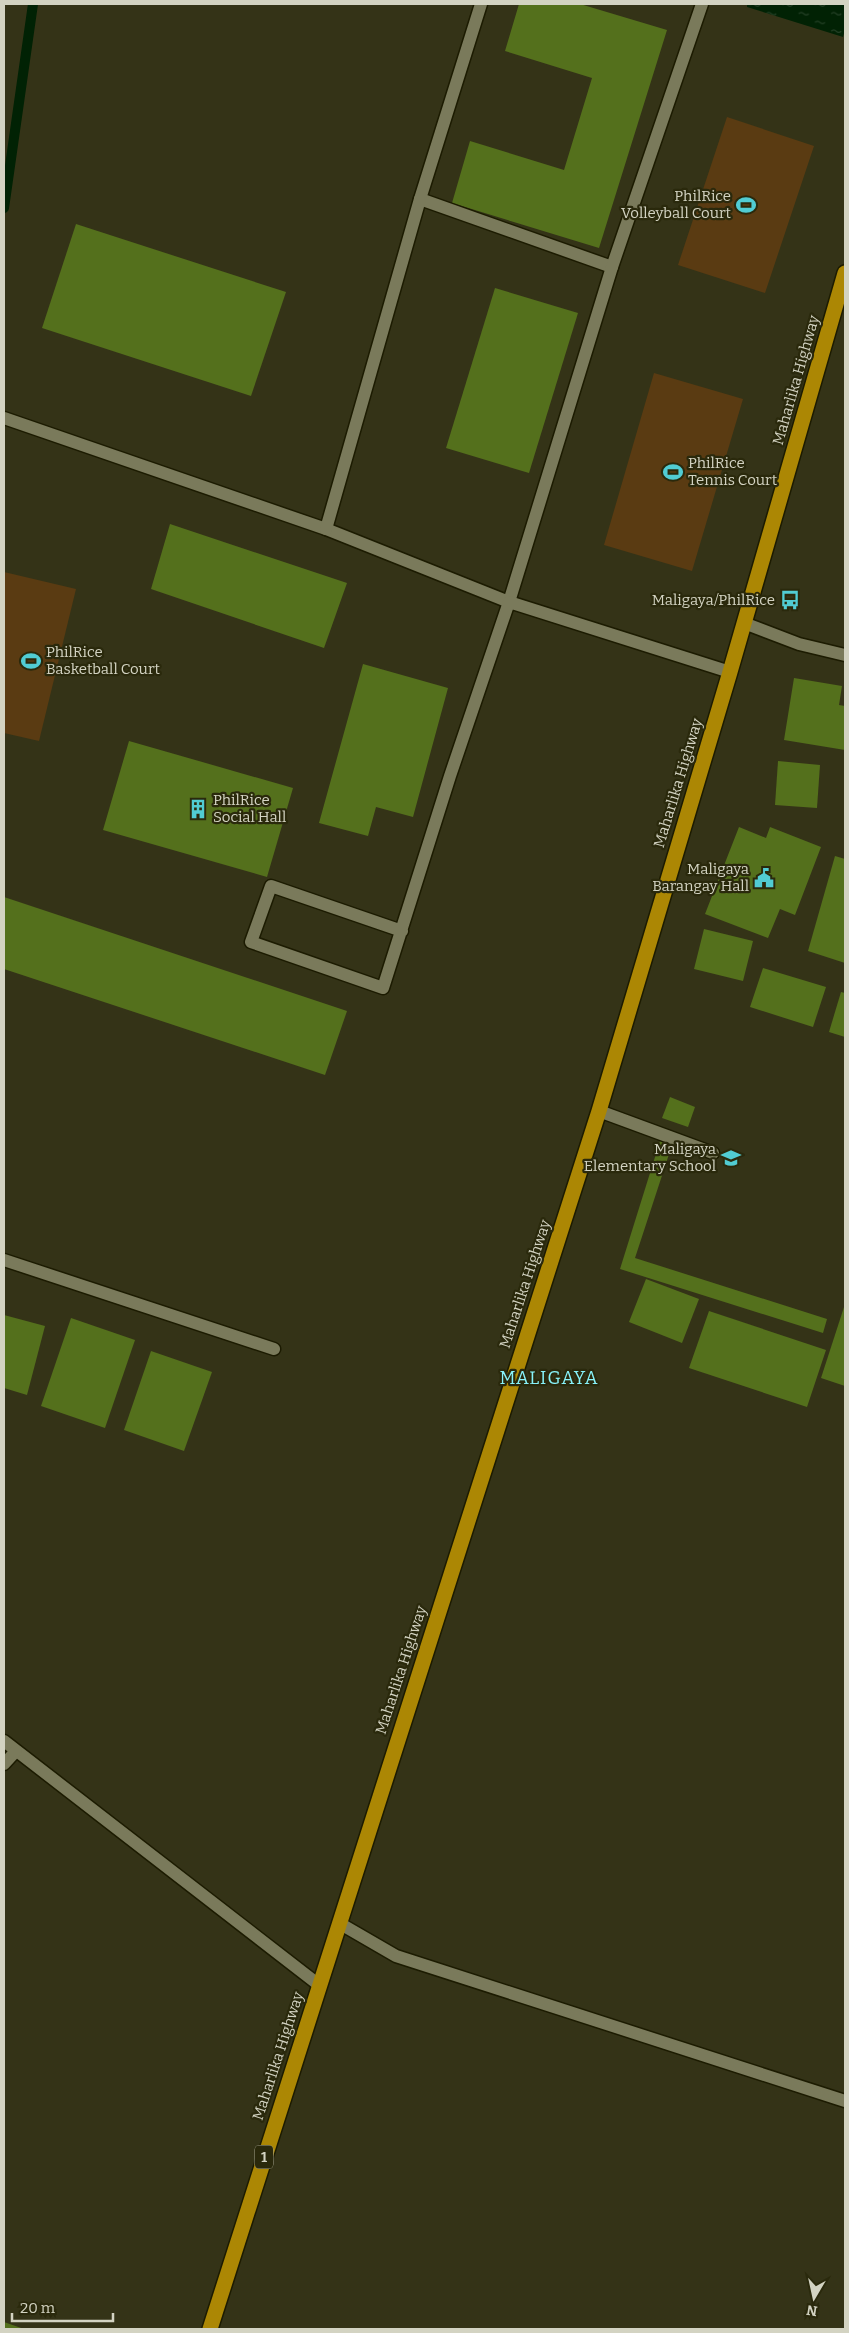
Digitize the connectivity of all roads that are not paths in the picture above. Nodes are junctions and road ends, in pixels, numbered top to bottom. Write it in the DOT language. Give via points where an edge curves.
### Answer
graph roads {
  1 [pos="481,4"];
  2 [pos="702,4"];
  3 [pos="420,200"];
  4 [pos="612,267"];
  5 [pos="845,273"];
  6 [pos="4,418"];
  7 [pos="326,529"];
  8 [pos="509,602"];
  9 [pos="744,623"];
  10 [pos="845,655"];
  11 [pos="730,672"];
  12 [pos="402,931"];
  13 [pos="599,1111"];
  14 [pos="714,1153"];
  15 [pos="4,1260"];
  16 [pos="274,1349"];
  17 [pos="4,1742"];
  18 [pos="16,1751"];
  19 [pos="4,1764"];
  20 [pos="339,1922"];
  21 [pos="319,1985"];
  22 [pos="845,2101"];
  23 [pos="210,2329"];
  1 -- 3 [label="street"];
  2 -- 4 [label="street"];
  3 -- 4 [label="street"];
  3 -- 7 [label="street"];
  4 -- 8 [label="street"];
  5 -- 9 [label="highway, Maharlika Highway / 1"];
  6 -- 7 [label="street"];
  7 -- 8 [label="street"];
  8 -- 11 [label="street"];
  8 -- 12 [label="street"];
  9 -- 10 [label="street" via="799,644"];
  9 -- 11 [label="highway, Maharlika Highway / 1"];
  11 -- 13 [label="highway, Maharlika Highway / 1"];
  12 -- 12 [label="street" via="383,988 251,942 271,886"];
  13 -- 14 [label="street"];
  13 -- 20 [label="highway, Maharlika Highway / 1"];
  15 -- 16 [label="street"];
  17 -- 18 [label="street"];
  18 -- 19 [label="street"];
  18 -- 21 [label="street"];
  20 -- 21 [label="highway, Maharlika Highway / 1"];
  20 -- 22 [label="street" via="396,1956"];
  21 -- 23 [label="highway, Maharlika Highway / 1"];
}
